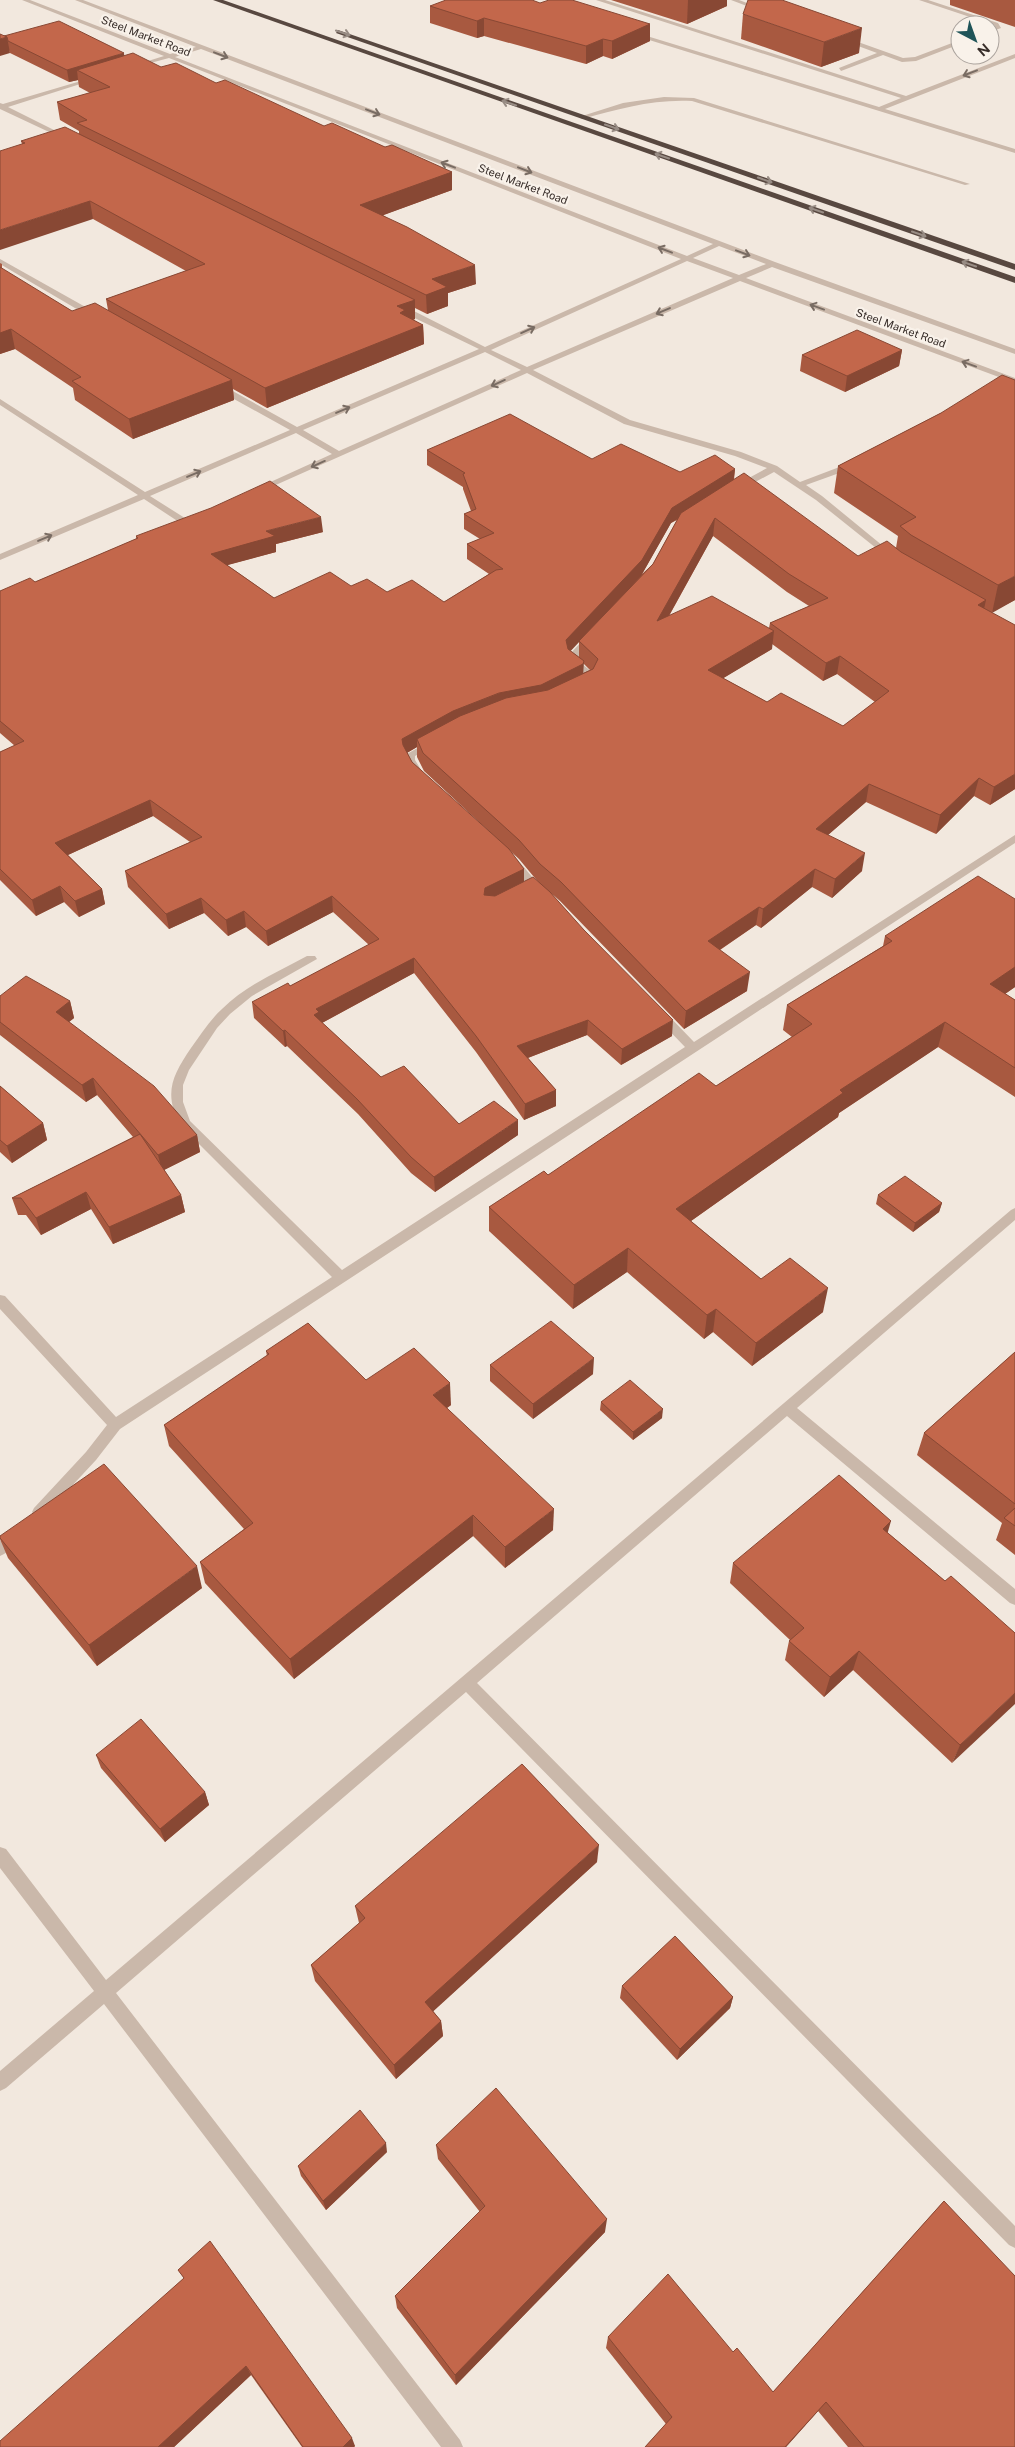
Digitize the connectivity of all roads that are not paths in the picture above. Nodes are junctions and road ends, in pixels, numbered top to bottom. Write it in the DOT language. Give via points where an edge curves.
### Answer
graph roads {
  1 [pos="25,0"];
  2 [pos="78,0"];
  3 [pos="216,0"];
  4 [pos="600,0"];
  5 [pos="734,0"];
  6 [pos="922,0"];
  7 [pos="772,13"];
  8 [pos="968,15"];
  9 [pos="331,29"];
  10 [pos="629,32"];
  11 [pos="837,36"];
  12 [pos="950,46"];
  13 [pos="201,47"];
  14 [pos="883,53"];
  15 [pos="169,56"];
  16 [pos="1015,56"];
  17 [pos="841,69"];
  18 [pos="123,70"];
  19 [pos="104,76"];
  20 [pos="906,98"];
  21 [pos="1,106"];
  22 [pos="879,109"];
  23 [pos="582,117"];
  24 [pos="73,142"];
  25 [pos="1015,152"];
  26 [pos="967,184"];
  27 [pos="719,244"];
  28 [pos="686,258"];
  29 [pos="0,262"];
  30 [pos="772,264"];
  31 [pos="1015,267"];
  32 [pos="739,278"];
  33 [pos="1015,280"];
  34 [pos="394,305"];
  35 [pos="101,320"];
  36 [pos="484,350"];
  37 [pos="1015,352"];
  38 [pos="527,370"];
  39 [pos="1015,381"];
  40 [pos="211,382"];
  41 [pos="1006,387"];
  42 [pos="0,402"];
  43 [pos="296,431"];
  44 [pos="339,454"];
  45 [pos="861,462"];
  46 [pos="774,468"];
  47 [pos="799,485"];
  48 [pos="728,493"];
  49 [pos="248,494"];
  50 [pos="144,496"];
  51 [pos="194,518"];
  52 [pos="185,522"];
  53 [pos="176,526"];
  54 [pos="0,557"];
  55 [pos="896,561"];
  56 [pos="596,632"];
  57 [pos="579,687"];
  58 [pos="439,739"];
  59 [pos="425,780"];
  60 [pos="1015,838"];
  61 [pos="507,856"];
  62 [pos="534,889"];
  63 [pos="311,959"];
  64 [pos="652,1006"];
  65 [pos="693,1048"];
  66 [pos="1015,1213"];
  67 [pos="341,1277"];
  68 [pos="0,1300"];
  69 [pos="787,1408"];
  70 [pos="115,1425"];
  71 [pos="0,1550"];
  72 [pos="1015,1598"];
  73 [pos="467,1683"];
  74 [pos="0,1855"];
  75 [pos="106,1992"];
  76 [pos="0,2082"];
  77 [pos="1015,2239"];
  78 [pos="452,2447"];
  1 -- 15 [label="street, Steel Market Road"];
  2 -- 13 [label="street, Steel Market Road"];
  33 -- 3 [label="highway, one-way"];
  4 -- 20 [label="street"];
  5 -- 7 [label="street"];
  6 -- 8 [label="street"];
  9 -- 23 [label="highway, one-way"];
  10 -- 22 [label="street"];
  11 -- 14 [label="street"];
  12 -- 14 [label="street" via="916,59 902,60"];
  13 -- 15 [label="street"];
  13 -- 27 [label="street, Steel Market Road, one-way"];
  14 -- 17 [label="street"];
  15 -- 18 [label="street"];
  28 -- 15 [label="street, Steel Market Road, one-way"];
  16 -- 20 [label="street, one-way"];
  19 -- 21 [label="street"];
  20 -- 22 [label="street"];
  21 -- 24 [label="street"];
  22 -- 25 [label="street"];
  23 -- 26 [label="street" via="611,107 650,100 692,99"];
  23 -- 31 [label="highway, one-way"];
  27 -- 28 [label="street"];
  27 -- 30 [label="street, Steel Market Road, one-way"];
  28 -- 32 [label="street, Steel Market Road"];
  36 -- 28 [label="street, one-way"];
  29 -- 35 [label="street"];
  30 -- 32 [label="street"];
  30 -- 37 [label="street, Steel Market Road"];
  32 -- 38 [label="street, one-way"];
  39 -- 32 [label="street, Steel Market Road, one-way"];
  34 -- 36 [label="street"];
  36 -- 38 [label="street"];
  43 -- 36 [label="street, one-way"];
  38 -- 44 [label="street, one-way"];
  38 -- 46 [label="street" via="627,422 738,454"];
  39 -- 41 [label="street"];
  40 -- 43 [label="street"];
  42 -- 50 [label="street"];
  43 -- 44 [label="street"];
  50 -- 43 [label="street, one-way"];
  44 -- 49 [label="street, one-way"];
  45 -- 47 [label="street"];
  46 -- 47 [label="street"];
  46 -- 48 [label="street"];
  47 -- 55 [label="street"];
  50 -- 52 [label="street"];
  54 -- 50 [label="street, one-way"];
  51 -- 52 [label="street"];
  52 -- 53 [label="street"];
  56 -- 57 [label="street" via="572,657 572,661 591,678"];
  58 -- 59 [label="street" via="410,755 410,760"];
  60 -- 65 [label="street"];
  61 -- 62 [label="street"];
  63 -- 67 [label="street" via="237,1001 216,1022 178,1076 175,1097 185,1123"];
  64 -- 65 [label="street"];
  65 -- 67 [label="street"];
  66 -- 69 [label="street"];
  67 -- 70 [label="street"];
  68 -- 70 [label="street"];
  69 -- 72 [label="street"];
  69 -- 73 [label="street"];
  70 -- 71 [label="street" via="91,1456"];
  73 -- 75 [label="street"];
  73 -- 77 [label="street"];
  74 -- 75 [label="street"];
  75 -- 76 [label="street"];
  75 -- 78 [label="street"];
}
